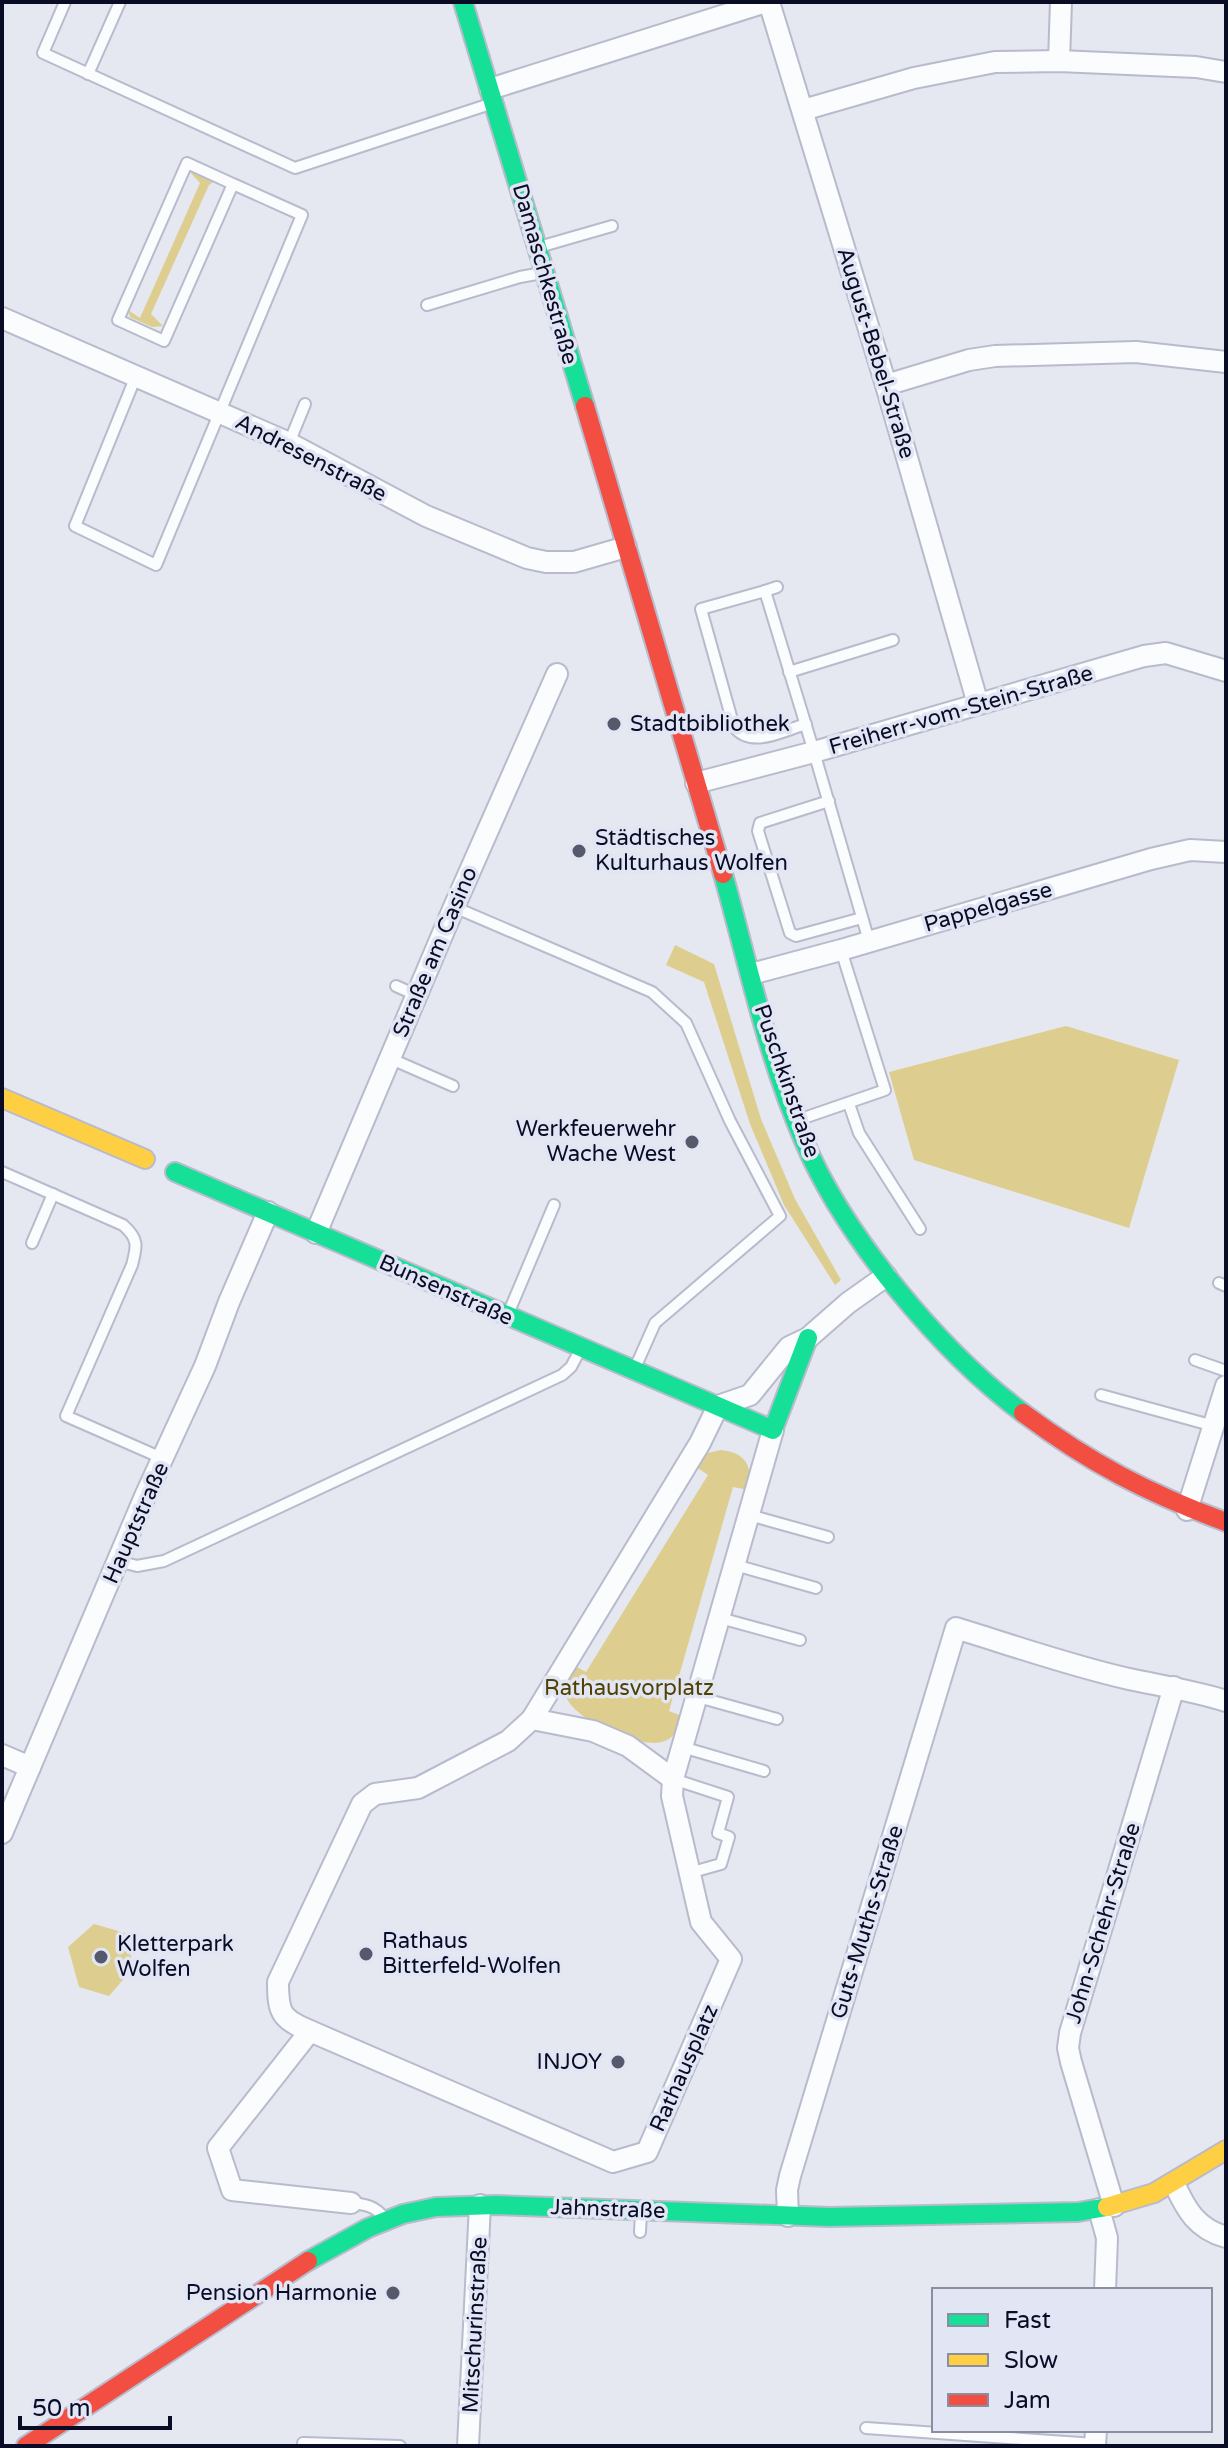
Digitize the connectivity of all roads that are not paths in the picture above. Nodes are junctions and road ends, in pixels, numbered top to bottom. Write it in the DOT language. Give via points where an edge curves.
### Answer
graph roads {
  1 [pos="65,2"];
  2 [pos="120,2"];
  3 [pos="463,2"];
  4 [pos="768,2"];
  5 [pos="1061,2"];
  6 [pos="1059,61"];
  7 [pos="1226,72"];
  8 [pos="88,74"];
  9 [pos="492,96"];
  10 [pos="803,110"];
  11 [pos="233,184"];
  12 [pos="612,226"];
  13 [pos="537,248"];
  14 [pos="544,273"];
  15 [pos="427,305"];
  16 [pos="2,318"];
  17 [pos="1226,362"];
  18 [pos="136,376"];
  19 [pos="886,385"];
  20 [pos="305,404"];
  21 [pos="218,412"];
  22 [pos="289,443"];
  23 [pos="626,547"];
  24 [pos="777,587"];
  25 [pos="765,591"];
  26 [pos="893,640"];
  27 [pos="1226,671"];
  28 [pos="789,672"];
  29 [pos="557,674"];
  30 [pos="978,704"];
  31 [pos="806,724"];
  32 [pos="814,752"];
  33 [pos="696,783"];
  34 [pos="829,801"];
  35 [pos="1226,852"];
  36 [pos="454,907"];
  37 [pos="862,918"];
  38 [pos="869,941"];
  39 [pos="841,950"];
  40 [pos="751,974"];
  41 [pos="396,986"];
  42 [pos="416,995"];
  43 [pos="389,1058"];
  44 [pos="453,1086"];
  45 [pos="2,1098"];
  46 [pos="849,1104"];
  47 [pos="796,1121"];
  48 [pos="145,1159"];
  49 [pos="175,1172"];
  50 [pos="3,1176"];
  51 [pos="53,1194"];
  52 [pos="554,1205"];
  53 [pos="268,1212"];
  54 [pos="920,1229"];
  55 [pos="316,1233"];
  56 [pos="32,1243"];
  57 [pos="886,1276"];
  58 [pos="507,1316"];
  59 [pos="808,1338"];
  60 [pos="581,1348"];
  61 [pos="1195,1360"];
  62 [pos="634,1371"];
  63 [pos="1226,1371"];
  64 [pos="1226,1386"];
  65 [pos="1101,1395"];
  66 [pos="718,1406"];
  67 [pos="1214,1426"];
  68 [pos="773,1430"];
  69 [pos="164,1459"];
  70 [pos="1187,1510"];
  71 [pos="749,1515"];
  72 [pos="1226,1522"];
  73 [pos="828,1537"];
  74 [pos="118,1561"];
  75 [pos="735,1565"];
  76 [pos="816,1588"];
  77 [pos="720,1618"];
  78 [pos="800,1640"];
  79 [pos="1174,1687"];
  80 [pos="698,1697"];
  81 [pos="1226,1701"];
  82 [pos="532,1719"];
  83 [pos="777,1719"];
  84 [pos="682,1747"];
  85 [pos="2,1755"];
  86 [pos="30,1767"];
  87 [pos="764,1771"];
  88 [pos="673,1779"];
  89 [pos="2,1833"];
  90 [pos="689,1873"];
  91 [pos="310,2031"];
  92 [pos="1226,2150"];
  93 [pos="1174,2183"];
  94 [pos="351,2203"];
  95 [pos="480,2205"];
  96 [pos="1106,2208"];
  97 [pos="641,2211"];
  98 [pos="788,2216"];
  99 [pos="385,2221"];
  100 [pos="640,2232"];
  101 [pos="1226,2237"];
  102 [pos="1105,2288"];
  103 [pos="866,2428"];
  104 [pos="932,2431"];
  105 [pos="942,2432"];
  106 [pos="1095,2440"];
  107 [pos="303,2443"];
  108 [pos="26,2446"];
  109 [pos="400,2446"];
  110 [pos="468,2446"];
  1 -- 8 [label="lane" via="43,53"];
  2 -- 8 [label="lane"];
  3 -- 9 [label="street, Damaschkestraße"];
  4 -- 9 [label="street, August-Bebel-Straße"];
  4 -- 10 [label="street, August-Bebel-Straße"];
  5 -- 6 [label="street"];
  6 -- 7 [label="street"];
  6 -- 10 [label="street" via="995,62 914,78"];
  8 -- 9 [label="lane" via="295,168"];
  9 -- 13 [label="street, Damaschkestraße"];
  10 -- 19 [label="street, August-Bebel-Straße"];
  11 -- 11 [label="lane" via="164,341 118,320 187,163"];
  11 -- 21 [label="lane" via="302,215"];
  12 -- 13 [label="lane"];
  13 -- 14 [label="street, Damaschkestraße"];
  14 -- 15 [label="lane"];
  14 -- 23 [label="street, Damaschkestraße"];
  16 -- 18 [label="street, Andresenstraße"];
  17 -- 19 [label="street" via="1136,352 1008,355 969,360"];
  18 -- 21 [label="street, Andresenstraße"];
  18 -- 21 [label="lane" via="75,526 156,565"];
  19 -- 30 [label="street, August-Bebel-Straße"];
  20 -- 22 [label="lane"];
  21 -- 22 [label="street, Andresenstraße"];
  22 -- 23 [label="street, Andresenstraße" via="426,516 527,558 574,562"];
  23 -- 33 [label="street, Puschkinstraße"];
  24 -- 25 [label="lane"];
  25 -- 28 [label="lane"];
  25 -- 31 [label="lane" via="701,609 734,727 753,739"];
  26 -- 28 [label="lane"];
  27 -- 30 [label="street, Freiherr-vom-Stein-Straße" via="1166,653"];
  28 -- 31 [label="lane"];
  29 -- 36 [label="street, Straße am Casino"];
  30 -- 32 [label="street, Freiherr-vom-Stein-Straße"];
  31 -- 32 [label="lane"];
  32 -- 33 [label="street, Freiherr-vom-Stein-Straße"];
  32 -- 34 [label="lane"];
  33 -- 40 [label="street, Puschkinstraße"];
  34 -- 37 [label="lane"];
  34 -- 37 [label="lane" via="760,823 758,831 790,933 796,936"];
  35 -- 38 [label="street, Pappelgasse" via="1190,850 1164,856"];
  36 -- 42 [label="street, Straße am Casino"];
  36 -- 62 [label="lane" via="652,992 686,1023 780,1216 655,1323"];
  37 -- 38 [label="lane"];
  38 -- 39 [label="street, Pappelgasse"];
  39 -- 40 [label="street, Pappelgasse"];
  39 -- 46 [label="lane" via="885,1090"];
  40 -- 47 [label="street, Puschkinstraße"];
  41 -- 42 [label="lane"];
  42 -- 43 [label="street, Straße am Casino"];
  43 -- 44 [label="lane"];
  43 -- 55 [label="street, Straße am Casino"];
  45 -- 48 [label="street"];
  46 -- 47 [label="lane"];
  46 -- 54 [label="lane" via="859,1133"];
  47 -- 57 [label="street, Puschkinstraße" via="826,1186"];
  49 -- 53 [label="street, Bunsenstraße"];
  50 -- 51 [label="lane"];
  51 -- 56 [label="lane"];
  51 -- 69 [label="lane" via="123,1225 134,1235 136,1249 66,1416"];
  52 -- 58 [label="lane"];
  53 -- 55 [label="street, Bunsenstraße"];
  53 -- 69 [label="street, Hauptstraße"];
  55 -- 58 [label="street, Bunsenstraße"];
  57 -- 59 [label="street"];
  57 -- 70 [label="street, Puschkinstraße" via="941,1341 997,1393 1086,1456"];
  58 -- 60 [label="street, Bunsenstraße"];
  59 -- 66 [label="street" via="789,1347 750,1395"];
  59 -- 68 [label="street"];
  60 -- 62 [label="street, Bunsenstraße"];
  60 -- 74 [label="lane" via="562,1375 164,1561 137,1566"];
  61 -- 63 [label="lane"];
  62 -- 66 [label="street, Bunsenstraße"];
  64 -- 67 [label="street"];
  65 -- 67 [label="lane"];
  66 -- 68 [label="street, Bunsenstraße"];
  66 -- 82 [label="street"];
  67 -- 70 [label="street"];
  68 -- 71 [label="street, Rathausplatz"];
  69 -- 74 [label="street, Hauptstraße"];
  70 -- 72 [label="street, Puschkinstraße"];
  71 -- 73 [label="lane"];
  71 -- 75 [label="street, Rathausplatz"];
  74 -- 86 [label="street, Hauptstraße"];
  75 -- 76 [label="lane"];
  75 -- 77 [label="street, Rathausplatz"];
  77 -- 78 [label="lane"];
  77 -- 80 [label="street, Rathausplatz"];
  79 -- 81 [label="street"];
  79 -- 96 [label="street, John-Schehr-Straße" via="1068,2048"];
  79 -- 98 [label="street, Guts-Muths-Straße" via="1088,1668 956,1628 790,2176"];
  80 -- 83 [label="lane"];
  80 -- 84 [label="street, Rathausplatz"];
  82 -- 88 [label="street" via="593,1731 628,1746"];
  82 -- 91 [label="street" via="508,1741 418,1788 375,1794 362,1804 278,1982 278,2004 290,2023"];
  84 -- 87 [label="lane"];
  84 -- 88 [label="street, Rathausplatz"];
  85 -- 86 [label="street"];
  86 -- 89 [label="street, Hauptstraße"];
  88 -- 90 [label="street, Rathausplatz"];
  88 -- 90 [label="lane" via="728,1797 718,1833 729,1837 721,1864"];
  90 -- 91 [label="street, Rathausplatz" via="701,1922 731,1959 647,2152 613,2162"];
  91 -- 94 [label="street" via="218,2148 232,2190"];
  92 -- 93 [label="street, Jahnstraße"];
  93 -- 96 [label="street, Jahnstraße"];
  93 -- 101 [label="street" via="1192,2217"];
  94 -- 99 [label="lane" via="375,2209"];
  95 -- 97 [label="street, Jahnstraße"];
  95 -- 99 [label="street, Jahnstraße" via="436,2207"];
  95 -- 110 [label="street, Mitschurinstraße"];
  96 -- 98 [label="street, Jahnstraße" via="1055,2214"];
  96 -- 102 [label="street, John-Schehr-Straße"];
  97 -- 98 [label="street, Jahnstraße"];
  97 -- 100 [label="lane"];
  99 -- 108 [label="street, Jahnstraße" via="319,2254"];
  103 -- 104 [label="lane"];
  105 -- 106 [label="lane"];
  107 -- 109 [label="lane"];
}
